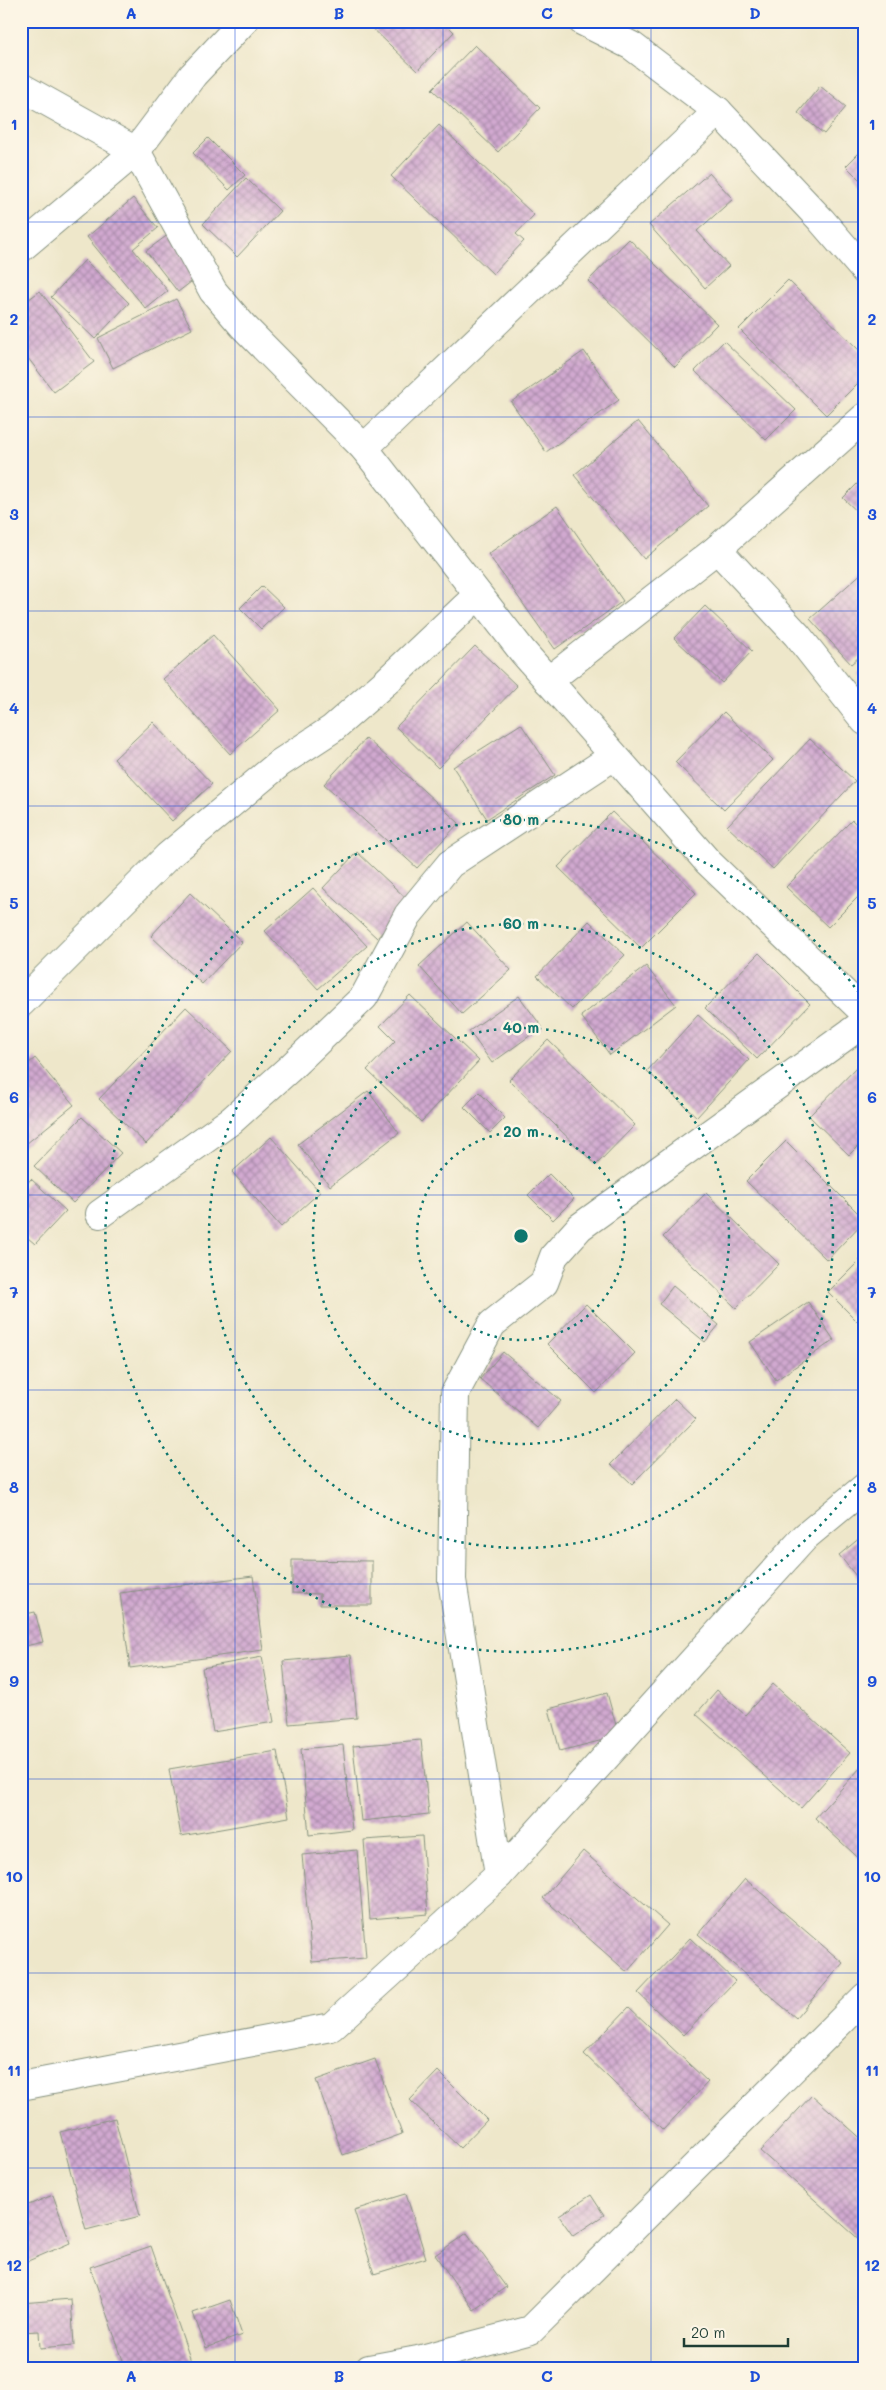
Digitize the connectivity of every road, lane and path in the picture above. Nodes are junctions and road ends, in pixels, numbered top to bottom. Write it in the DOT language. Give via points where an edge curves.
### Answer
graph roads {
  1 [pos="244,21"];
  2 [pos="582,21"];
  3 [pos="21,87"];
  4 [pos="718,112"];
  5 [pos="136,151"];
  6 [pos="21,248"];
  7 [pos="865,270"];
  8 [pos="865,417"];
  9 [pos="364,448"];
  10 [pos="717,549"];
  11 [pos="478,595"];
  12 [pos="548,681"];
  13 [pos="865,721"];
  14 [pos="614,756"];
  15 [pos="21,1003"];
  16 [pos="865,1013"];
  17 [pos="865,1022"];
  18 [pos="100,1214"];
  19 [pos="865,1487"];
  20 [pos="499,1875"];
  21 [pos="865,1998"];
  22 [pos="21,2086"];
  23 [pos="418,2364"];
  24 [pos="369,2369"];
  1 -- 5 [label="street" via="192,75"];
  2 -- 4 [label="street" via="632,46"];
  3 -- 5 [label="street"];
  4 -- 7 [label="street"];
  4 -- 9 [label="street"];
  5 -- 6 [label="street"];
  5 -- 9 [label="street" via="214,291 242,326"];
  8 -- 10 [label="street"];
  9 -- 11 [label="street"];
  10 -- 12 [label="street"];
  10 -- 13 [label="street" via="797,635"];
  11 -- 12 [label="street"];
  11 -- 15 [label="street" via="332,729 280,763 168,856"];
  12 -- 14 [label="street"];
  14 -- 16 [label="street" via="708,862"];
  14 -- 18 [label="street" via="450,864 408,915 364,997 232,1120"];
  17 -- 20 [label="street" via="580,1227 554,1256 544,1283 492,1324 455,1393 452,1580"];
  19 -- 20 [label="street" via="806,1536"];
  20 -- 22 [label="street" via="331,2027"];
  21 -- 23 [label="street" via="531,2330"];
  23 -- 24 [label="street"];
}
